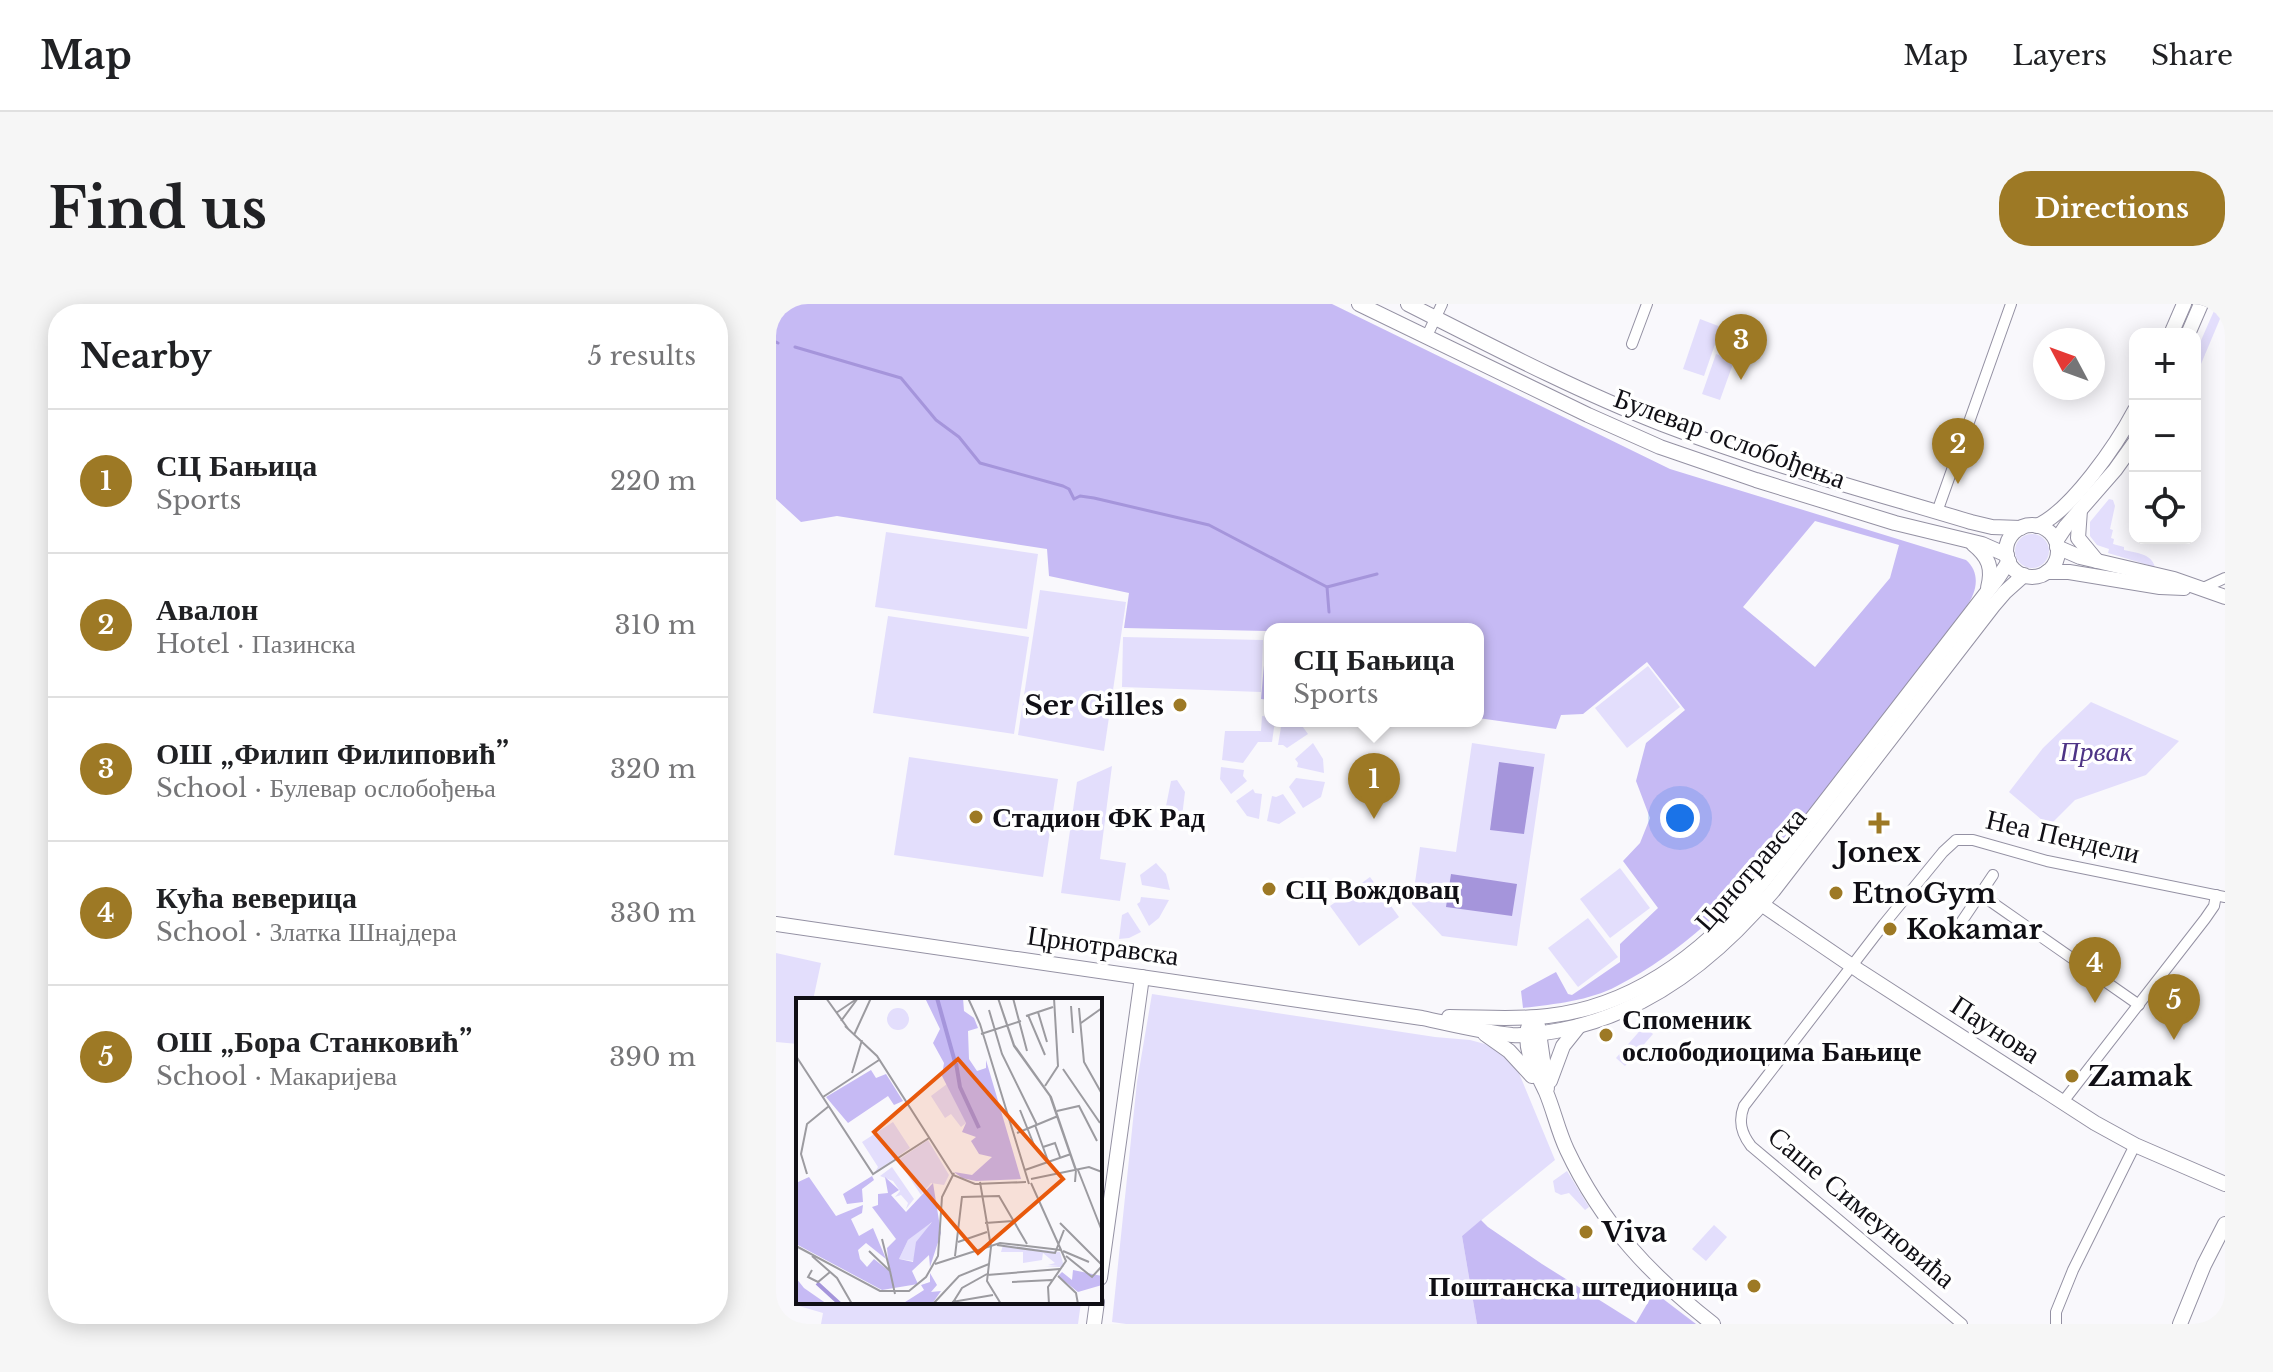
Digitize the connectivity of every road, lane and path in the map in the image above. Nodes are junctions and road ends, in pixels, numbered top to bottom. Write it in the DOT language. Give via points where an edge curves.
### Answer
graph roads {
  1 [pos="1359,304"];
  2 [pos="1408,304"];
  3 [pos="1647,304"];
  4 [pos="2011,304"];
  5 [pos="2184,304"];
  6 [pos="2201,304"];
  7 [pos="1439,311"];
  8 [pos="2174,328"];
  9 [pos="2191,328"];
  10 [pos="1426,338"];
  11 [pos="1632,344"];
  12 [pos="2129,421"];
  13 [pos="1725,446"];
  14 [pos="2129,450"];
  15 [pos="1718,468"];
  16 [pos="1820,476"];
  17 [pos="1814,497"];
  18 [pos="2080,510"];
  19 [pos="1937,512"];
  20 [pos="2037,526"];
  21 [pos="2021,528"];
  22 [pos="1969,540"];
  23 [pos="2056,544"];
  24 [pos="2008,558"];
  25 [pos="2097,561"];
  26 [pos="2047,572"];
  27 [pos="2024,575"];
  28 [pos="2225,578"];
  29 [pos="2196,588"];
  30 [pos="1987,592"];
  31 [pos="2225,597"];
  32 [pos="1993,875"];
  33 [pos="1980,894"];
  34 [pos="2220,896"];
  35 [pos="1756,901"];
  36 [pos="776,924"];
  37 [pos="1954,933"];
  38 [pos="1852,966"];
  39 [pos="1142,977"];
  40 [pos="2139,1005"];
  41 [pos="1422,1018"];
  42 [pos="1534,1018"];
  43 [pos="1580,1026"];
  44 [pos="1474,1029"];
  45 [pos="1533,1034"];
  46 [pos="1547,1094"];
  47 [pos="2062,1103"];
  48 [pos="2135,1145"];
  49 [pos="2225,1184"];
  50 [pos="2225,1224"];
  51 [pos="1102,1264"];
  52 [pos="1097,1304"];
  53 [pos="1094,1324"];
  54 [pos="1713,1324"];
  55 [pos="1962,1324"];
  56 [pos="2056,1324"];
  57 [pos="2180,1324"];
  1 -- 10 [label="main road, Булевар ослобођења"];
  2 -- 7 [label="main road, Булевар ослобођења"];
  3 -- 11 [label="street"];
  4 -- 19 [label="street"];
  5 -- 8 [label="main road"];
  6 -- 9 [label="main road"];
  7 -- 10 [label="street"];
  7 -- 13 [label="main road, Булевар ослобођења" via="1628,410"];
  10 -- 15 [label="main road, Булевар ослобођења" via="1618,429"];
  12 -- 20 [label="main road" via="2096,470"];
  13 -- 15 [label="main road"];
  13 -- 16 [label="main road, Булевар ослобођења"];
  14 -- 18 [label="main road"];
  15 -- 17 [label="main road, Булевар ослобођења"];
  16 -- 17 [label="main road"];
  16 -- 19 [label="main road, Булевар ослобођења"];
  17 -- 22 [label="main road, Булевар ослобођења"];
  18 -- 23 [label="main road"];
  18 -- 25 [label="main road" via="2078,538"];
  19 -- 21 [label="main road, Булевар ослобођења" via="1981,525"];
  20 -- 21 [label="main road"];
  20 -- 23 [label="main road"];
  21 -- 24 [label="main road" via="2009,541"];
  22 -- 24 [label="main road, Булевар ослобођења"];
  22 -- 30 [label="main road" via="1990,564"];
  23 -- 25 [label="main road"];
  23 -- 26 [label="main road" via="2056,559"];
  24 -- 27 [label="main road"];
  24 -- 30 [label="main road, Црнотравска"];
  25 -- 29 [label="main road"];
  26 -- 27 [label="main road"];
  26 -- 29 [label="main road"];
  27 -- 35 [label="main road, Црнотравска"];
  28 -- 29 [label="street"];
  29 -- 31 [label="main road"];
  30 -- 35 [label="main road, Црнотравска"];
  32 -- 33 [label="street"];
  33 -- 37 [label="street"];
  33 -- 40 [label="street"];
  34 -- 38 [label="street, Неа Пендели" via="1956,840"];
  34 -- 40 [label="street"];
  35 -- 38 [label="main road, Паунова"];
  35 -- 42 [label="main road, Црнотравска" via="1644,985 1606,1004"];
  35 -- 43 [label="main road, Црнотравска" via="1726,942 1682,977 1622,1011"];
  36 -- 39 [label="main road, Црнотравска"];
  38 -- 47 [label="main road, Паунова"];
  38 -- 55 [label="street, Саше Симеуновића" via="1744,1106 1742,1131 1757,1151"];
  39 -- 41 [label="main road, Црнотравска"];
  39 -- 51 [label="main road"];
  40 -- 47 [label="street"];
  41 -- 42 [label="main road, Црнотравска"];
  41 -- 44 [label="main road, Црнотравска"];
  42 -- 45 [label="main road"];
  43 -- 45 [label="main road, Црнотравска"];
  43 -- 46 [label="main road" via="1563,1046"];
  44 -- 45 [label="main road, Црнотравска"];
  44 -- 46 [label="main road" via="1509,1051"];
  45 -- 46 [label="main road" via="1529,1057"];
  46 -- 54 [label="main road" via="1571,1159 1624,1241 1646,1267"];
  47 -- 48 [label="main road, Паунова"];
  48 -- 49 [label="main road, Паунова"];
  48 -- 56 [label="street" via="2073,1270"];
  50 -- 57 [label="main road"];
  52 -- 53 [label="main road"];
}
